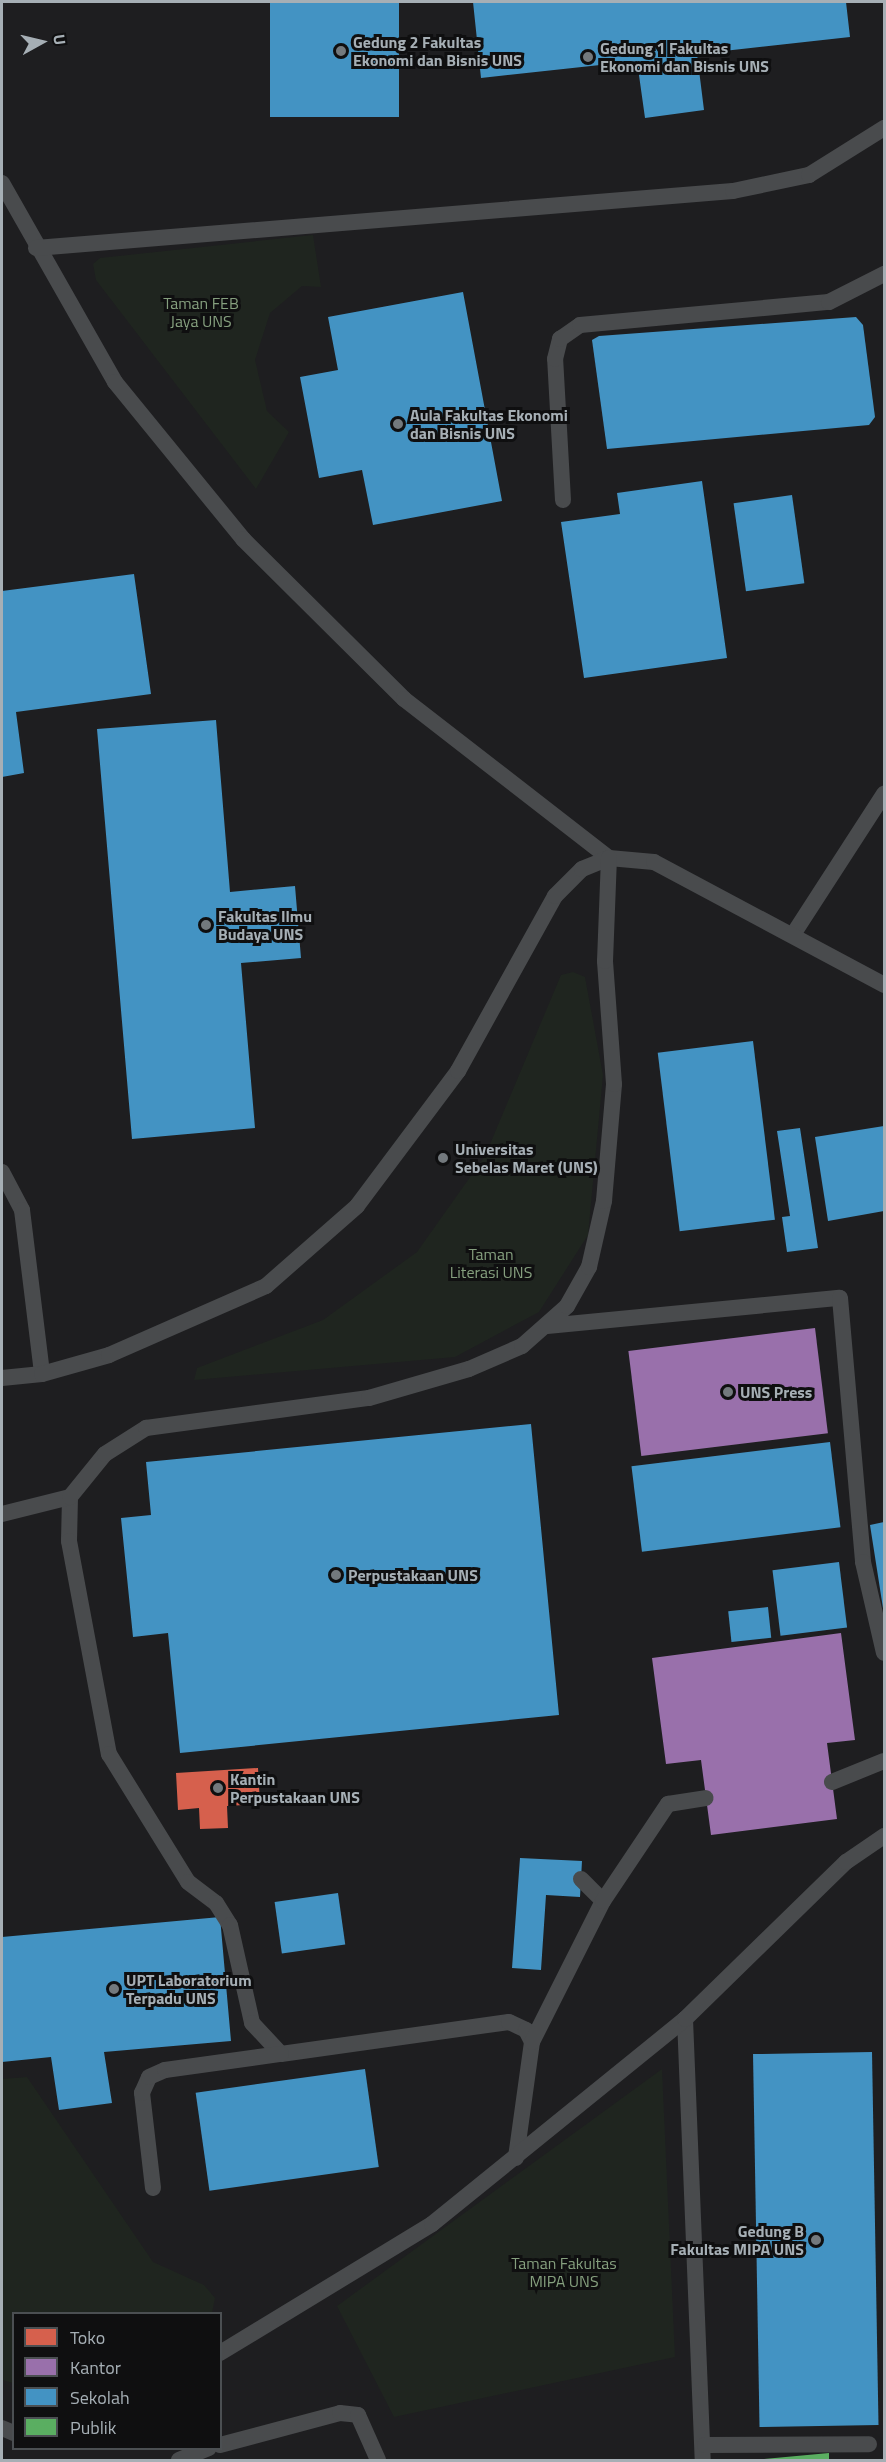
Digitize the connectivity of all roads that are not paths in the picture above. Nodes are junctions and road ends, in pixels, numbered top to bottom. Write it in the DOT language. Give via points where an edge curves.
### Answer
graph roads {
  1 [pos="885,128"];
  2 [pos="2,183"];
  3 [pos="36,248"];
  4 [pos="882,278"];
  5 [pos="562,500"];
  6 [pos="885,794"];
  7 [pos="609,858"];
  8 [pos="794,933"];
  9 [pos="885,985"];
  10 [pos="2,1172"];
  11 [pos="547,1326"];
  12 [pos="42,1374"];
  13 [pos="2,1378"];
  14 [pos="70,1497"];
  15 [pos="2,1514"];
  16 [pos="885,1653"];
  17 [pos="885,1761"];
  18 [pos="832,1782"];
  19 [pos="706,1798"];
  20 [pos="885,1836"];
  21 [pos="581,1880"];
  22 [pos="603,1901"];
  23 [pos="685,2019"];
  24 [pos="532,2042"];
  25 [pos="281,2054"];
  26 [pos="516,2158"];
  27 [pos="153,2188"];
  28 [pos="222,2352"];
  29 [pos="222,2444"];
  30 [pos="868,2444"];
  31 [pos="204,2450"];
  32 [pos="704,2453"];
  33 [pos="179,2460"];
  34 [pos="378,2460"];
  1 -- 3 [label="lane" via="809,175 733,191"];
  2 -- 3 [label="lane"];
  3 -- 7 [label="lane" via="115,382 243,538 404,699"];
  4 -- 5 [label="lane" via="829,302 580,325 560,339 555,358"];
  6 -- 8 [label="lane"];
  7 -- 8 [label="lane" via="654,862"];
  7 -- 11 [label="lane" via="605,961 614,1084 604,1202 589,1267 567,1306"];
  7 -- 12 [label="lane" via="582,869 555,896 459,1071 357,1206 266,1286 109,1356"];
  8 -- 9 [label="lane"];
  10 -- 12 [label="lane" via="22,1210"];
  11 -- 14 [label="lane" via="522,1346 469,1369 369,1398 146,1428 105,1454"];
  11 -- 16 [label="lane" via="840,1298 863,1562"];
  12 -- 13 [label="lane"];
  14 -- 15 [label="lane"];
  14 -- 25 [label="lane" via="69,1541 109,1754 188,1882 216,1903 230,1925 252,2023"];
  17 -- 18 [label="lane"];
  19 -- 22 [label="lane" via="668,1804"];
  20 -- 23 [label="lane" via="846,1862"];
  21 -- 22 [label="lane"];
  22 -- 24 [label="lane"];
  23 -- 26 [label="lane"];
  23 -- 32 [label="lane"];
  24 -- 25 [label="lane" via="526,2030 509,2022"];
  24 -- 26 [label="lane"];
  25 -- 27 [label="lane" via="165,2070 149,2077 142,2093"];
  26 -- 28 [label="lane" via="432,2224"];
  29 -- 34 [label="lane" via="340,2413 358,2415"];
  30 -- 32 [label="lane"];
  31 -- 33 [label="lane"];
}
